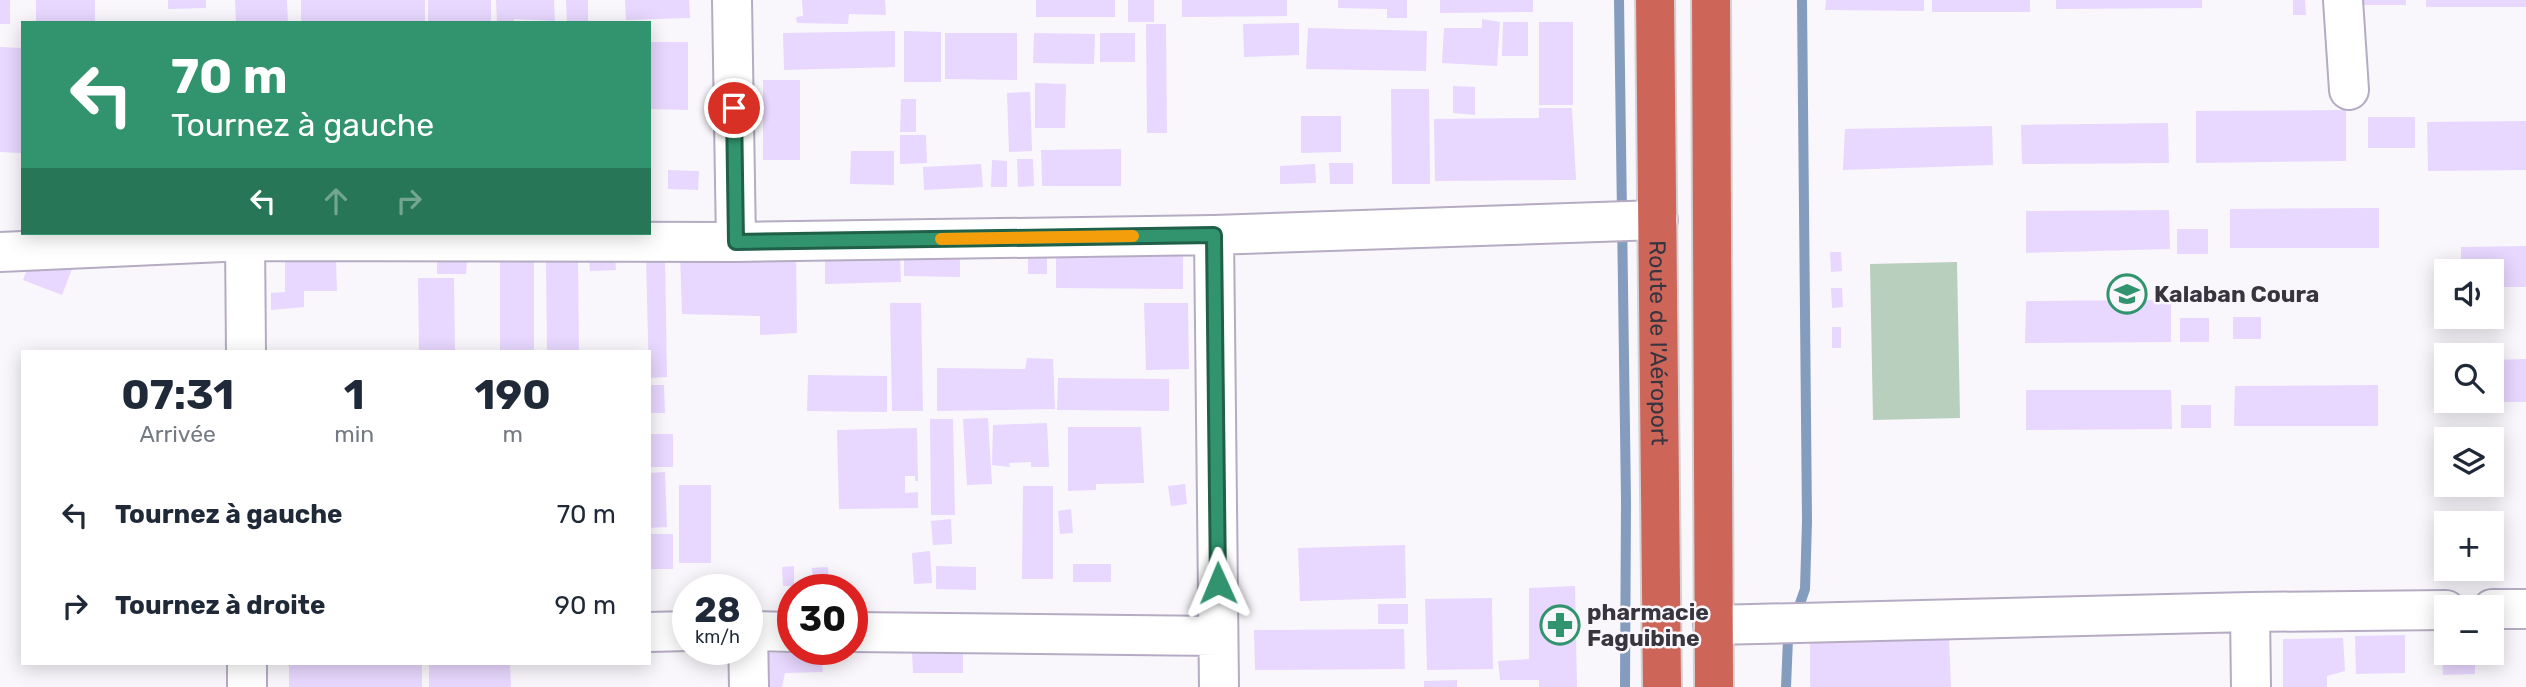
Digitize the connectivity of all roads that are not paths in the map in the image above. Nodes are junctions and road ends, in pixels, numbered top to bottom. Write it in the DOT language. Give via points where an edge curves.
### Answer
graph roads {
  1 [pos="732,0"];
  2 [pos="1655,0"];
  3 [pos="1711,0"];
  4 [pos="2343,0"];
  5 [pos="2349,90"];
  6 [pos="1658,220"];
  7 [pos="1214,235"];
  8 [pos="245,240"];
  9 [pos="736,242"];
  10 [pos="0,251"];
  11 [pos="246,350"];
  12 [pos="2504,609"];
  13 [pos="2526,609"];
  14 [pos="2434,610"];
  15 [pos="2250,612"];
  16 [pos="1713,625"];
  17 [pos="672,631"];
  18 [pos="651,632"];
  19 [pos="868,632"];
  20 [pos="1218,636"];
  21 [pos="247,665"];
  22 [pos="749,665"];
  23 [pos="247,687"];
  24 [pos="749,687"];
  25 [pos="1219,687"];
  26 [pos="1662,687"];
  27 [pos="1714,687"];
  28 [pos="2252,687"];
  1 -- 9 [label="street"];
  2 -- 6 [label="highway, Route de l'Aéroport"];
  3 -- 16 [label="highway"];
  4 -- 5 [label="street"];
  6 -- 7 [label="street"];
  6 -- 26 [label="highway, Route de l'Aéroport"];
  7 -- 9 [label="street"];
  7 -- 20 [label="street"];
  8 -- 9 [label="street"];
  8 -- 10 [label="street"];
  8 -- 11 [label="street"];
  12 -- 13 [label="street"];
  14 -- 15 [label="street"];
  15 -- 16 [label="street"];
  15 -- 28 [label="street"];
  16 -- 27 [label="highway"];
  17 -- 18 [label="street"];
  19 -- 20 [label="street"];
  20 -- 25 [label="street"];
  21 -- 23 [label="street"];
  22 -- 24 [label="street"];
}
